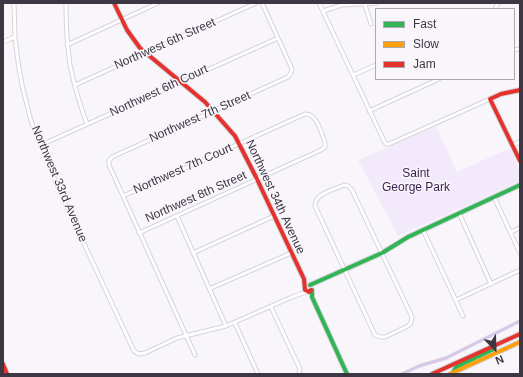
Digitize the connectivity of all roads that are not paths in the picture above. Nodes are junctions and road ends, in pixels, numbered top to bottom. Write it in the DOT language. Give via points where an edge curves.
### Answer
graph roads {
  1 [pos="14,3"];
  2 [pos="66,3"];
  3 [pos="114,3"];
  4 [pos="158,3"];
  5 [pos="256,3"];
  6 [pos="262,3"];
  7 [pos="319,3"];
  8 [pos="377,3"];
  9 [pos="365,5"];
  10 [pos="323,11"];
  11 [pos="121,20"];
  12 [pos="371,24"];
  13 [pos="15,37"];
  14 [pos="278,38"];
  15 [pos="3,42"];
  16 [pos="67,44"];
  17 [pos="145,54"];
  18 [pos="375,65"];
  19 [pos="353,75"];
  20 [pos="437,80"];
  21 [pos="180,82"];
  22 [pos="75,85"];
  23 [pos="520,90"];
  24 [pos="490,99"];
  25 [pos="214,111"];
  26 [pos="369,111"];
  27 [pos="87,124"];
  28 [pos="520,142"];
  29 [pos="240,143"];
  30 [pos="41,145"];
  31 [pos="512,145"];
  32 [pos="325,147"];
  33 [pos="520,161"];
  34 [pos="257,180"];
  35 [pos="520,185"];
  36 [pos="123,196"];
  37 [pos="494,197"];
  38 [pos="459,213"];
  39 [pos="177,216"];
  40 [pos="274,216"];
  41 [pos="520,228"];
  42 [pos="423,230"];
  43 [pos="511,232"];
  44 [pos="139,233"];
  45 [pos="193,253"];
  46 [pos="291,253"];
  47 [pos="382,253"];
  48 [pos="520,253"];
  49 [pos="345,270"];
  50 [pos="520,270"];
  51 [pos="491,284"];
  52 [pos="308,288"];
  53 [pos="209,289"];
  54 [pos="456,300"];
  55 [pos="271,307"];
  56 [pos="463,316"];
  57 [pos="234,323"];
  58 [pos="226,326"];
  59 [pos="520,334"];
  60 [pos="187,336"];
  61 [pos="503,341"];
  62 [pos="520,342"];
  63 [pos="195,355"];
  64 [pos="3,364"];
  65 [pos="452,373"];
  66 [pos="7,374"];
  67 [pos="258,374"];
  68 [pos="299,374"];
  69 [pos="347,374"];
  70 [pos="432,374"];
  1 -- 13 [label="street, Northwest 33rd Avenue"];
  2 -- 16 [label="street"];
  3 -- 11 [label="street, Northwest 34th Avenue"];
  4 -- 11 [label="street"];
  5 -- 17 [label="street, Northwest 6th Street"];
  6 -- 14 [label="street"];
  7 -- 10 [label="street"];
  8 -- 9 [label="street"];
  9 -- 10 [label="street" via="342,5"];
  9 -- 12 [label="street"];
  10 -- 19 [label="street"];
  11 -- 16 [label="street"];
  11 -- 17 [label="street, Northwest 34th Avenue"];
  13 -- 15 [label="street"];
  13 -- 30 [label="street, Northwest 33rd Avenue" via="22,85 31,121"];
  14 -- 21 [label="street, Northwest 6th Court"];
  14 -- 25 [label="street, Northwest 7th Street" via="292,69 291,74"];
  16 -- 22 [label="street"];
  17 -- 21 [label="street, Northwest 34th Avenue"];
  17 -- 22 [label="street, Northwest 6th Street"];
  18 -- 19 [label="street"];
  19 -- 26 [label="street"];
  20 -- 26 [label="street"];
  21 -- 25 [label="street, Northwest 34th Avenue"];
  21 -- 27 [label="street, Northwest 6th Court"];
  22 -- 27 [label="street"];
  23 -- 24 [label="street"];
  24 -- 26 [label="street" via="389,144 384,142"];
  24 -- 31 [label="street"];
  25 -- 29 [label="street, Northwest 34th Avenue"];
  25 -- 36 [label="street, Northwest 7th Street" via="112,157 109,165"];
  27 -- 30 [label="street, Northwest 6th Court"];
  28 -- 31 [label="street"];
  29 -- 32 [label="street, Northwest 7th Court" via="308,114 314,117"];
  29 -- 34 [label="street, Northwest 34th Avenue"];
  29 -- 36 [label="street, Northwest 7th Court"];
  30 -- 60 [label="street, Northwest 33rd Avenue" via="60,192 134,351 138,354 145,353"];
  31 -- 33 [label="street"];
  32 -- 34 [label="street, Northwest 8th Street"];
  34 -- 39 [label="street, Northwest 8th Street"];
  34 -- 40 [label="street, Northwest 34th Avenue"];
  35 -- 37 [label="street"];
  36 -- 44 [label="street"];
  37 -- 38 [label="street"];
  37 -- 43 [label="street"];
  38 -- 42 [label="street"];
  38 -- 51 [label="street"];
  39 -- 44 [label="street, Northwest 8th Street"];
  39 -- 45 [label="street"];
  40 -- 45 [label="street"];
  40 -- 46 [label="street, Northwest 34th Avenue"];
  41 -- 43 [label="street"];
  42 -- 47 [label="street"];
  42 -- 54 [label="street"];
  43 -- 48 [label="street"];
  44 -- 60 [label="street"];
  45 -- 53 [label="street"];
  46 -- 52 [label="street, Northwest 34th Avenue"];
  46 -- 53 [label="street"];
  47 -- 49 [label="street"];
  47 -- 49 [label="street" via="412,317 408,326 385,337 376,335"];
  47 -- 49 [label="street" via="348,186 344,185 318,196 315,206"];
  49 -- 52 [label="street"];
  50 -- 51 [label="street"];
  51 -- 54 [label="street"];
  52 -- 55 [label="street"];
  52 -- 69 [label="street"];
  53 -- 58 [label="street"];
  54 -- 56 [label="street"];
  55 -- 57 [label="street"];
  55 -- 68 [label="street" via="300,369"];
  57 -- 58 [label="street"];
  57 -- 67 [label="street"];
  58 -- 60 [label="street"];
  59 -- 61 [label="street"];
  60 -- 63 [label="street"];
  61 -- 65 [label="street" via="500,346 456,367"];
  61 -- 70 [label="street"];
  62 -- 65 [label="street"];
  64 -- 66 [label="street"];
}
